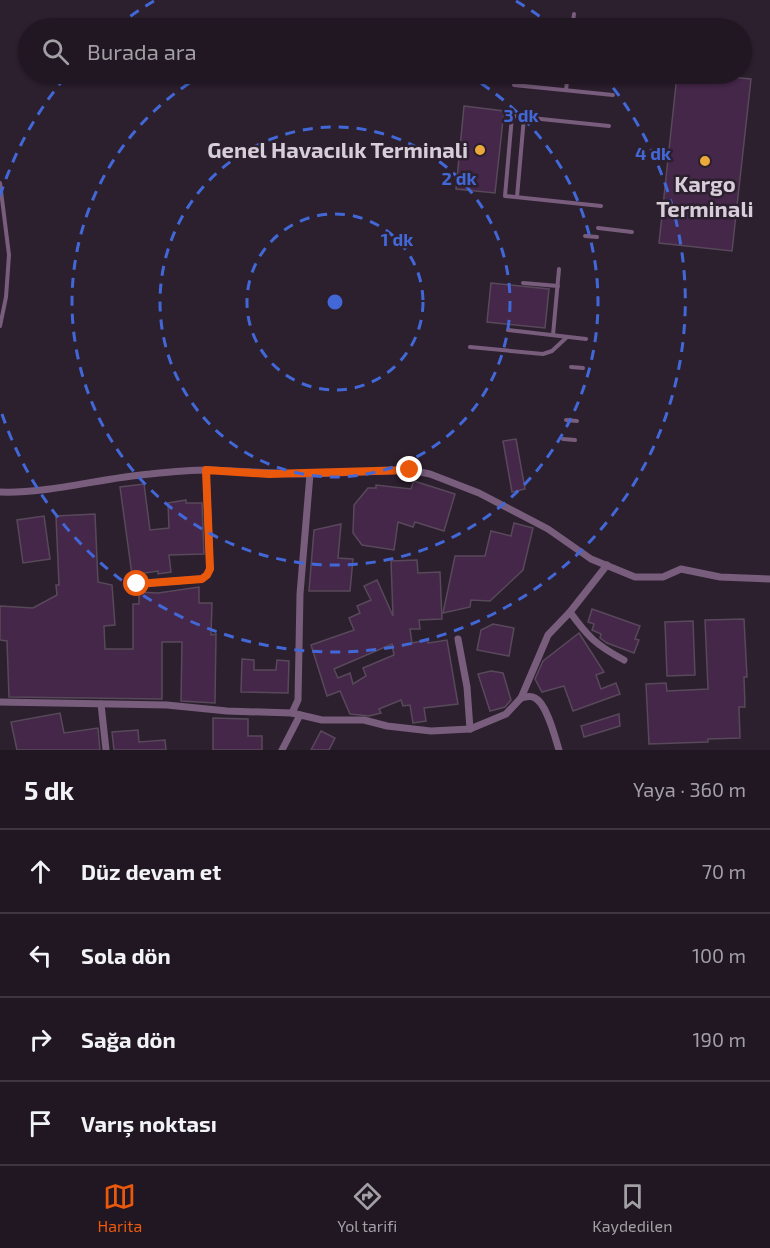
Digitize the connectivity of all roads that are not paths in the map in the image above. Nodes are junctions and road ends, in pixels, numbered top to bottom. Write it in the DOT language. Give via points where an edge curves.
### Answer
graph roads {
  1 [pos="574,14"];
  2 [pos="573,18"];
  3 [pos="567,84"];
  4 [pos="514,85"];
  5 [pos="566,90"];
  6 [pos="613,95"];
  7 [pos="524,117"];
  8 [pos="609,126"];
  9 [pos="0,183"];
  10 [pos="517,198"];
  11 [pos="601,206"];
  12 [pos="598,228"];
  13 [pos="632,232"];
  14 [pos="585,236"];
  15 [pos="597,237"];
  16 [pos="560,269"];
  17 [pos="523,283"];
  18 [pos="558,286"];
  19 [pos="0,326"];
  20 [pos="508,330"];
  21 [pos="553,335"];
  22 [pos="567,337"];
  23 [pos="586,339"];
  24 [pos="470,346"];
  25 [pos="571,367"];
  26 [pos="583,368"];
  27 [pos="566,420"];
  28 [pos="577,421"];
  29 [pos="563,439"];
  30 [pos="575,440"];
  31 [pos="206,470"];
  32 [pos="310,474"];
  33 [pos="0,492"];
  34 [pos="608,565"];
  35 [pos="770,579"];
  36 [pos="137,584"];
  37 [pos="570,612"];
  38 [pos="458,639"];
  39 [pos="624,660"];
  40 [pos="521,698"];
  41 [pos="0,702"];
  42 [pos="100,704"];
  43 [pos="292,713"];
  44 [pos="300,715"];
  45 [pos="470,729"];
  46 [pos="106,750"];
  47 [pos="282,750"];
  48 [pos="560,750"];
  1 -- 2 [label="lane"];
  3 -- 5 [label="lane"];
  4 -- 5 [label="lane"];
  5 -- 6 [label="lane"];
  7 -- 8 [label="lane"];
  7 -- 10 [label="lane"];
  7 -- 10 [label="lane" via="512,116 505,196"];
  9 -- 19 [label="lane" via="9,255"];
  10 -- 11 [label="lane"];
  12 -- 13 [label="lane"];
  14 -- 15 [label="lane"];
  16 -- 18 [label="lane"];
  17 -- 18 [label="lane"];
  18 -- 21 [label="lane"];
  20 -- 21 [label="lane"];
  21 -- 22 [label="lane"];
  22 -- 23 [label="lane"];
  22 -- 24 [label="lane" via="543,354"];
  25 -- 26 [label="lane"];
  27 -- 28 [label="lane"];
  29 -- 30 [label="lane"];
  31 -- 32 [label="street"];
  31 -- 33 [label="street" via="92,481 21,493"];
  31 -- 36 [label="street" via="210,569 207,575 202,579"];
  32 -- 34 [label="street" via="410,470 430,474 479,493 548,529 591,559"];
  32 -- 43 [label="street" via="300,594 298,700"];
  34 -- 35 [label="street" via="645,578 663,577 681,569 720,578"];
  34 -- 37 [label="street"];
  37 -- 39 [label="street" via="588,637"];
  37 -- 40 [label="street" via="548,635"];
  38 -- 45 [label="street"];
  40 -- 45 [label="street" via="506,714"];
  40 -- 48 [label="street" via="537,698 544,707"];
  41 -- 42 [label="street"];
  42 -- 43 [label="street"];
  42 -- 46 [label="street"];
  43 -- 44 [label="street"];
  44 -- 45 [label="street" via="431,731"];
  44 -- 47 [label="street"];
}
